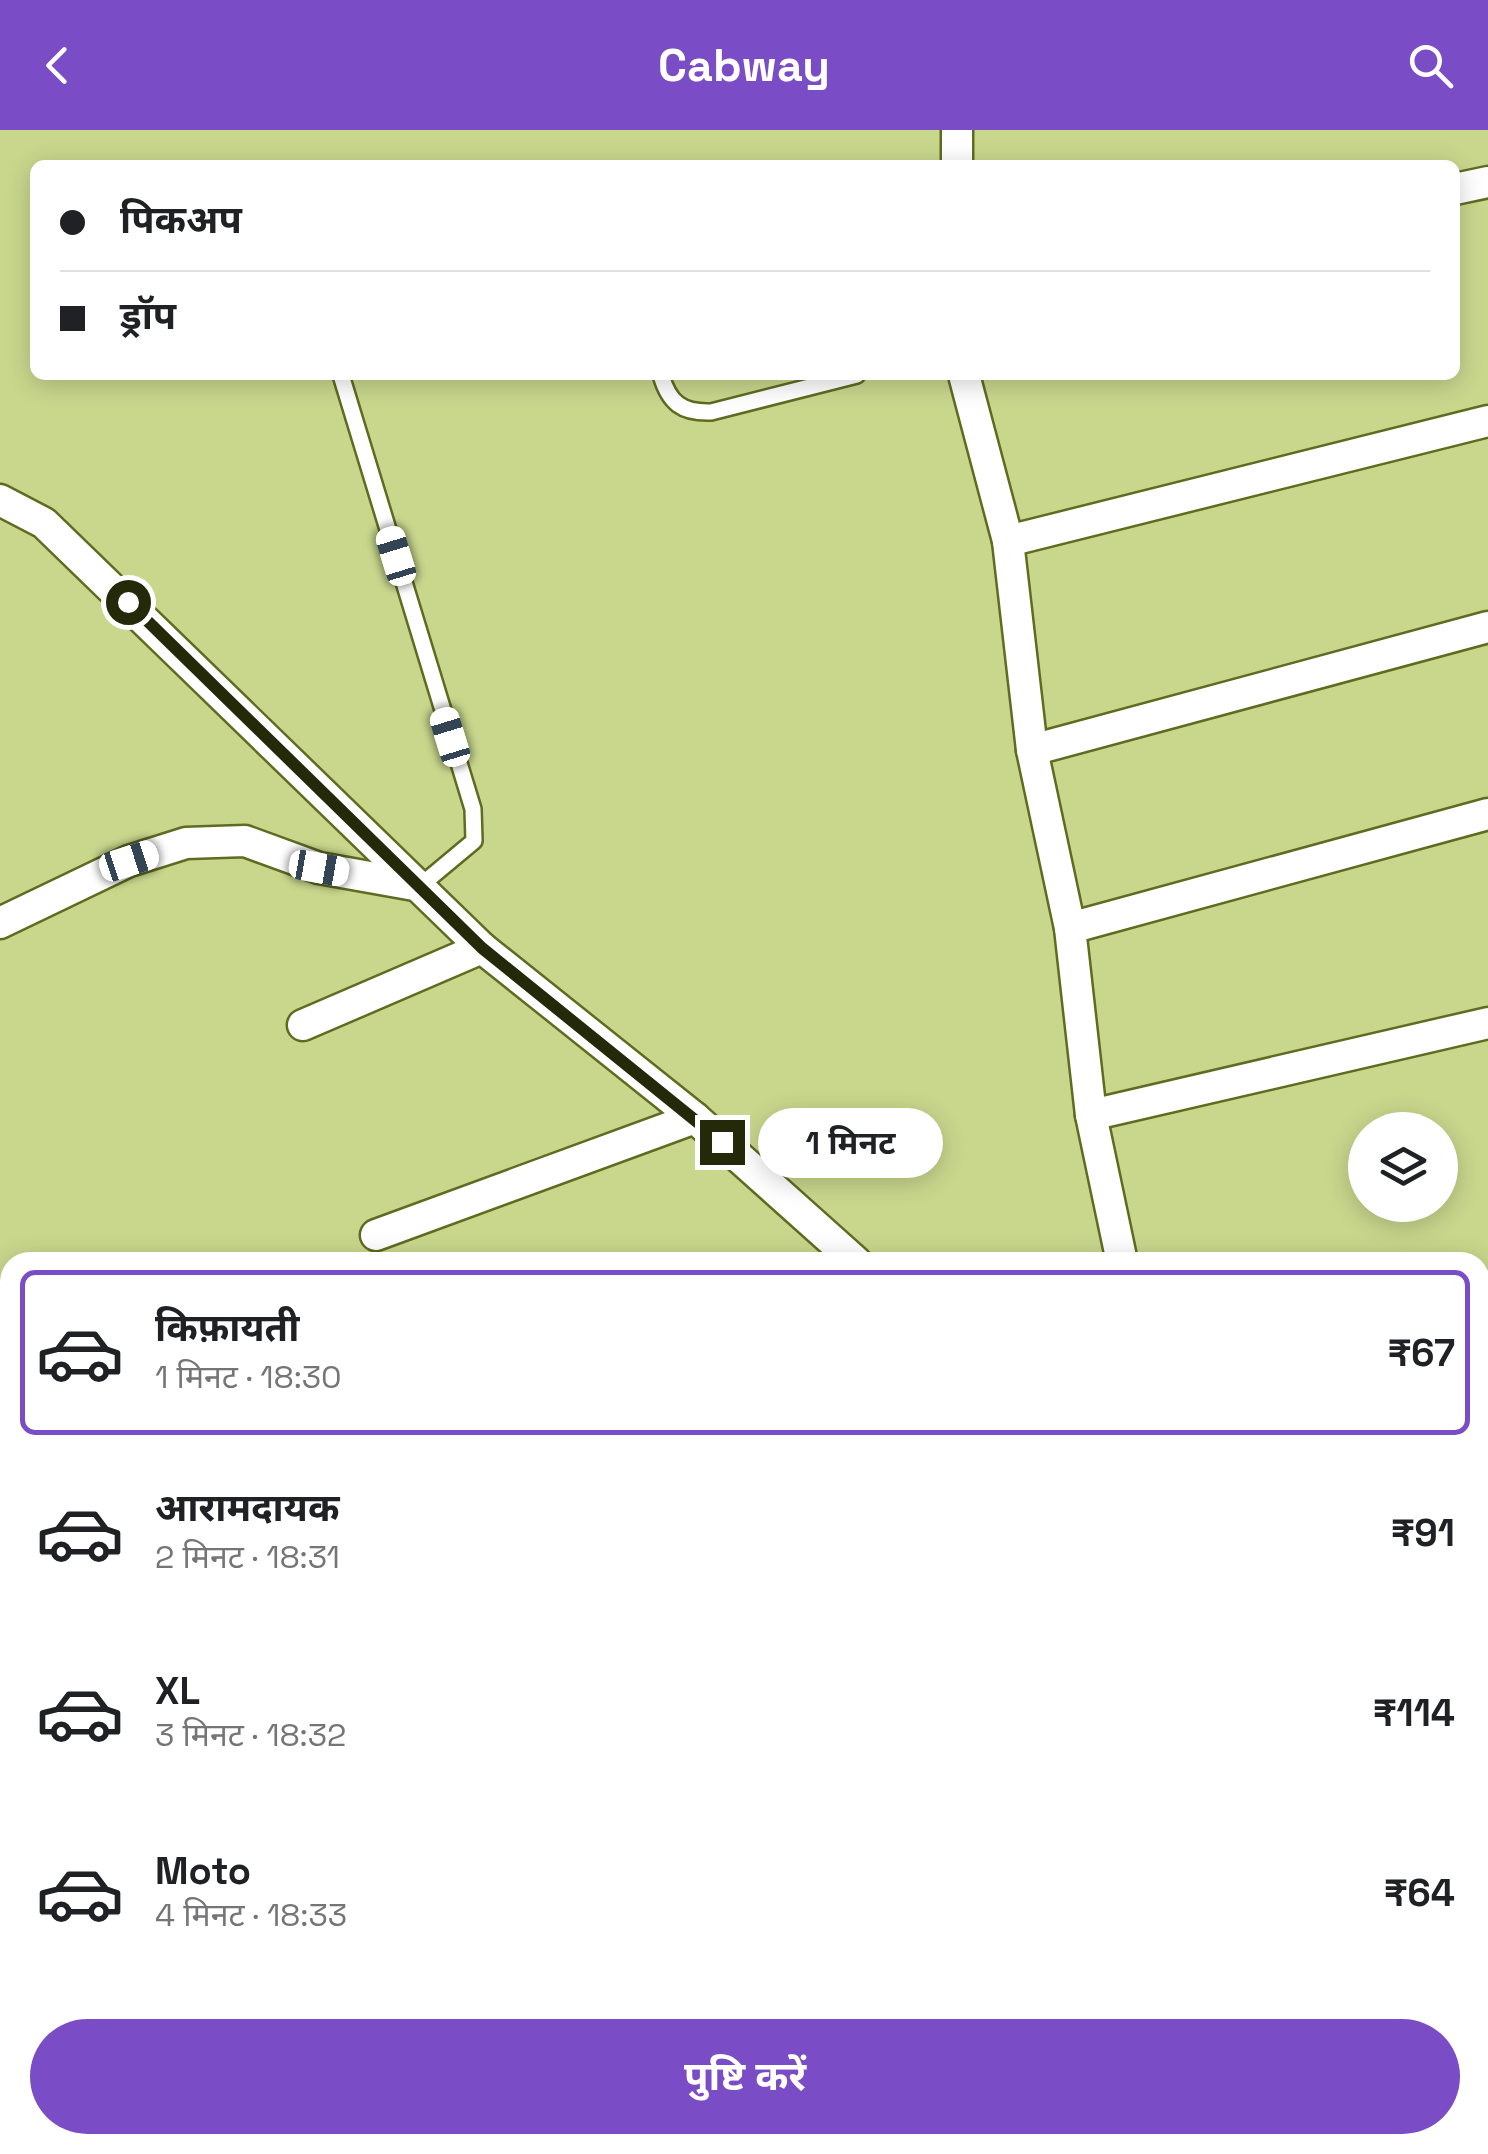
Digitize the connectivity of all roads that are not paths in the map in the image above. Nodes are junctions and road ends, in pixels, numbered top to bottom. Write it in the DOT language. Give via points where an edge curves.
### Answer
graph roads {
  1 [pos="957,130"];
  2 [pos="957,160"];
  3 [pos="1488,182"];
  4 [pos="1460,188"];
  5 [pos="343,380"];
  6 [pos="664,380"];
  7 [pos="837,380"];
  8 [pos="965,380"];
  9 [pos="1488,421"];
  10 [pos="0,500"];
  11 [pos="1008,540"];
  12 [pos="1488,627"];
  13 [pos="1032,750"];
  14 [pos="1488,814"];
  15 [pos="420,886"];
  16 [pos="0,924"];
  17 [pos="1070,928"];
  18 [pos="482,948"];
  19 [pos="1488,1022"];
  20 [pos="303,1025"];
  21 [pos="1091,1115"];
  22 [pos="695,1118"];
  23 [pos="376,1235"];
  24 [pos="845,1252"];
  25 [pos="1120,1252"];
  1 -- 2 [label="street"];
  3 -- 4 [label="street"];
  5 -- 15 [label="lane" via="472,809 474,842"];
  6 -- 7 [label="lane" via="678,407 690,413"];
  8 -- 11 [label="street"];
  9 -- 11 [label="street"];
  10 -- 15 [label="street" via="44,522"];
  11 -- 13 [label="street"];
  12 -- 13 [label="street"];
  13 -- 17 [label="street"];
  14 -- 17 [label="street"];
  15 -- 16 [label="street" via="319,868 244,841 186,843 129,861"];
  15 -- 18 [label="street"];
  17 -- 21 [label="street"];
  18 -- 20 [label="street"];
  18 -- 22 [label="street"];
  19 -- 21 [label="street"];
  21 -- 25 [label="street"];
  22 -- 23 [label="street"];
  22 -- 24 [label="street"];
}
